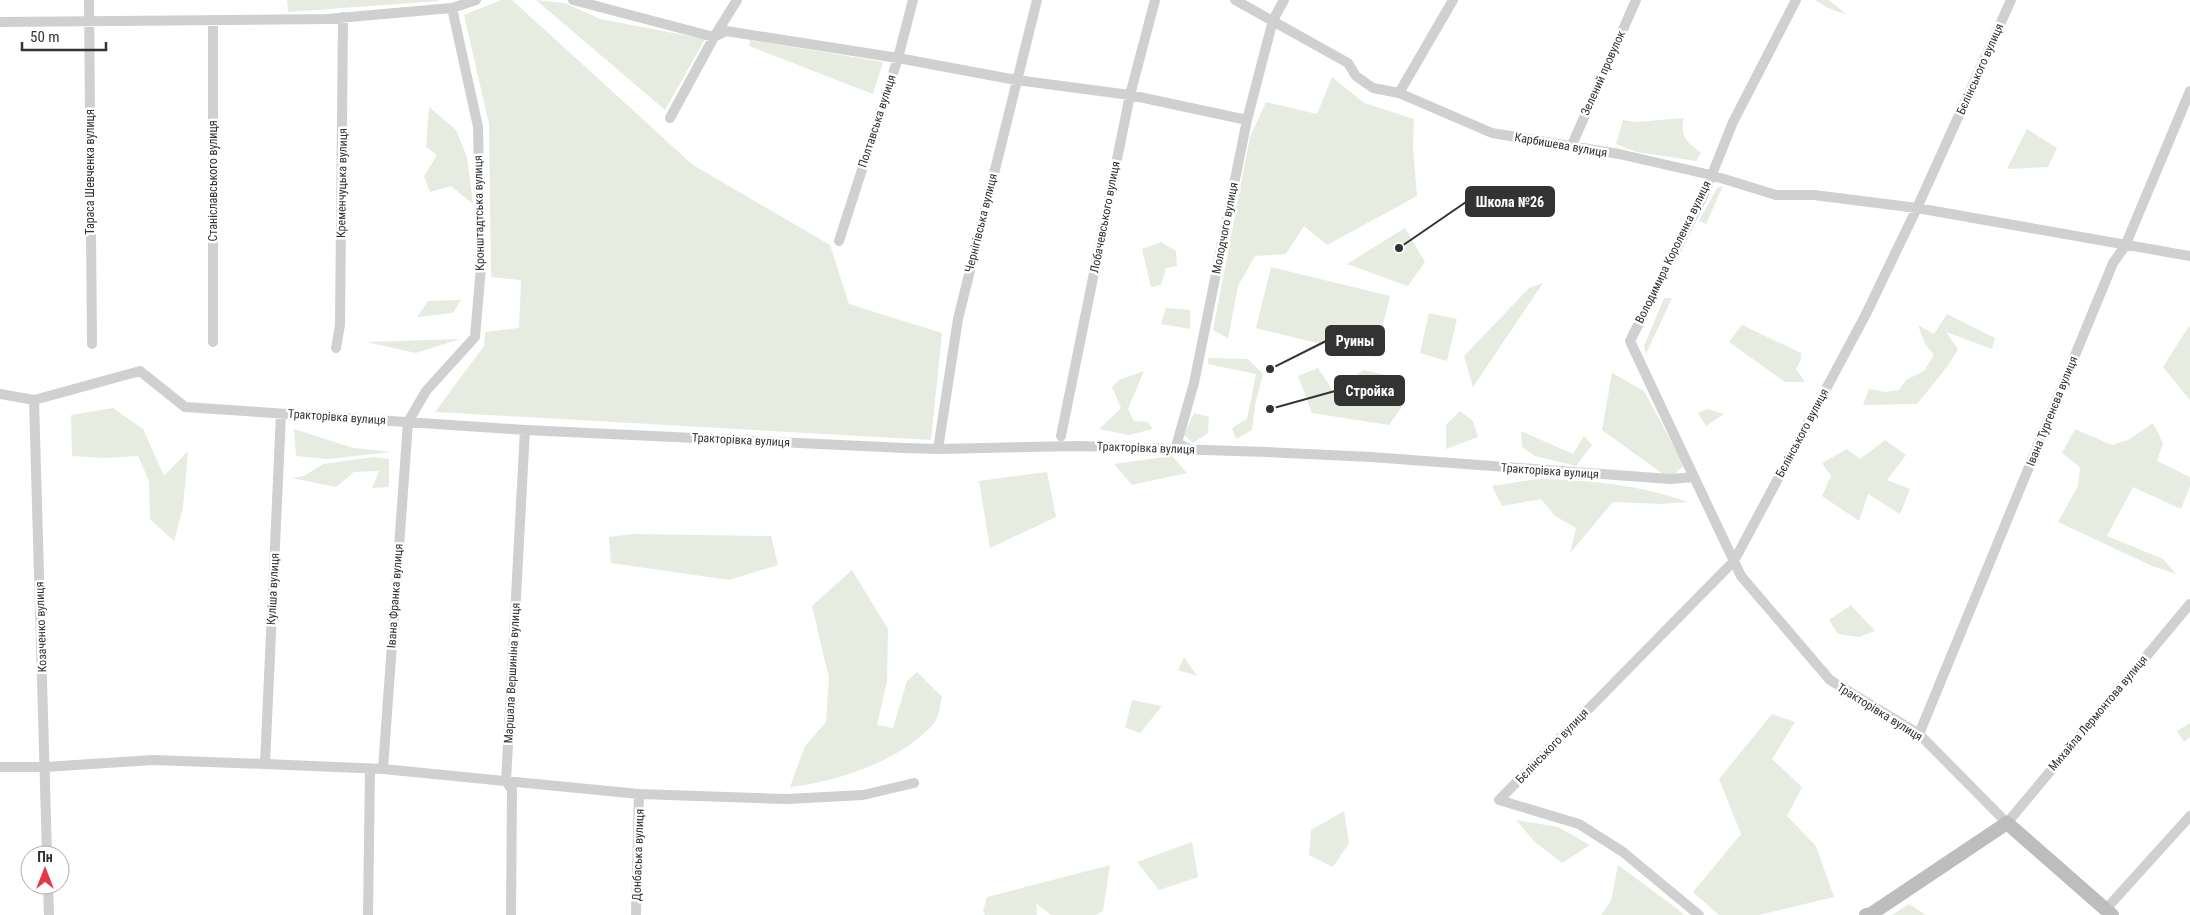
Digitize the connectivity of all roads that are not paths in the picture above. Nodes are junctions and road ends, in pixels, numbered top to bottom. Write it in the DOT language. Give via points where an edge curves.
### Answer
graph roads {
  1 [pos="89,0"];
  2 [pos="476,0"];
  3 [pos="573,0"];
  4 [pos="736,0"];
  5 [pos="913,0"];
  6 [pos="1037,0"];
  7 [pos="1155,0"];
  8 [pos="1235,0"];
  9 [pos="1284,0"];
  10 [pos="1453,0"];
  11 [pos="1636,0"];
  12 [pos="1796,0"];
  13 [pos="2010,0"];
  14 [pos="452,8"];
  15 [pos="343,18"];
  16 [pos="213,20"];
  17 [pos="1273,20"];
  18 [pos="89,21"];
  19 [pos="0,22"];
  20 [pos="714,37"];
  21 [pos="898,58"];
  22 [pos="1016,80"];
  23 [pos="2190,91"];
  24 [pos="1399,93"];
  25 [pos="1130,95"];
  26 [pos="670,118"];
  27 [pos="1247,120"];
  28 [pos="1571,147"];
  29 [pos="1711,175"];
  30 [pos="1918,208"];
  31 [pos="839,241"];
  32 [pos="2125,246"];
  33 [pos="2190,256"];
  34 [pos="213,342"];
  35 [pos="92,344"];
  36 [pos="336,348"];
  37 [pos="0,394"];
  38 [pos="34,400"];
  39 [pos="281,414"];
  40 [pos="408,422"];
  41 [pos="525,430"];
  42 [pos="1062,436"];
  43 [pos="938,449"];
  44 [pos="1192,450"];
  45 [pos="1694,477"];
  46 [pos="1734,561"];
  47 [pos="2190,604"];
  48 [pos="1919,734"];
  49 [pos="265,764"];
  50 [pos="0,767"];
  51 [pos="45,767"];
  52 [pos="370,769"];
  53 [pos="383,769"];
  54 [pos="506,781"];
  55 [pos="914,783"];
  56 [pos="639,794"];
  57 [pos="2190,816"];
  58 [pos="2007,823"];
  59 [pos="47,845"];
  60 [pos="48,895"];
  61 [pos="2109,912"];
  62 [pos="49,915"];
  63 [pos="368,915"];
  64 [pos="511,915"];
  65 [pos="636,915"];
  66 [pos="1698,915"];
  67 [pos="1866,915"];
  1 -- 18 [label="street, Тараса Шевченка вулиця"];
  2 -- 14 [label="street"];
  3 -- 20 [label="street"];
  4 -- 20 [label="street"];
  5 -- 21 [label="street, Полтавська вулиця"];
  6 -- 22 [label="street, Чернігівська вулиця"];
  7 -- 25 [label="street, Лобачевського вулиця"];
  8 -- 17 [label="street, Карбишева вулиця"];
  9 -- 17 [label="street, Молодчого вулиця"];
  10 -- 24 [label="street"];
  11 -- 28 [label="street, Зелений провулок"];
  12 -- 29 [label="street, Володимира Короленка вулиця" via="1733,122"];
  13 -- 30 [label="street, Бєлінського вулиця"];
  14 -- 15 [label="street"];
  14 -- 40 [label="street, Кронштадтська вулиця" via="478,127 481,267 475,337 426,390"];
  15 -- 16 [label="street"];
  15 -- 36 [label="street, Кременчуцька вулиця" via="340,325"];
  16 -- 18 [label="street"];
  16 -- 34 [label="street, Станіславського вулиця"];
  17 -- 24 [label="street, Карбишева вулиця" via="1348,63 1356,76 1373,88"];
  17 -- 27 [label="street, Молодчого вулиця"];
  18 -- 19 [label="street"];
  18 -- 35 [label="street, Тараса Шевченка вулиця"];
  20 -- 21 [label="street" via="726,31"];
  20 -- 26 [label="street"];
  21 -- 22 [label="street"];
  21 -- 31 [label="street, Полтавська вулиця"];
  22 -- 25 [label="street"];
  22 -- 43 [label="street, Чернігівська вулиця" via="958,319"];
  23 -- 32 [label="street, Івана Тургенєва вулиця"];
  24 -- 28 [label="street, Карбишева вулиця" via="1492,132"];
  25 -- 27 [label="street"];
  25 -- 42 [label="street, Лобачевського вулиця"];
  27 -- 44 [label="street, Молодчого вулиця" via="1194,383 1178,443"];
  28 -- 29 [label="street, Карбишева вулиця" via="1619,154"];
  29 -- 30 [label="street, Карбишева вулиця" via="1776,195 1814,195"];
  29 -- 45 [label="street, Володимира Короленка вулиця" via="1630,341"];
  30 -- 32 [label="street, Карбишева вулиця"];
  30 -- 46 [label="street, Бєлінського вулиця" via="1865,316"];
  32 -- 33 [label="street, Карбишева вулиця"];
  32 -- 48 [label="street, Івана Тургенєва вулиця" via="2113,263"];
  37 -- 38 [label="street, Тракторівка вулиця"];
  38 -- 39 [label="street, Тракторівка вулиця" via="140,371 185,407"];
  38 -- 51 [label="street, Козаченко вулиця"];
  39 -- 40 [label="street, Тракторівка вулиця"];
  39 -- 49 [label="street, Куліша вулиця"];
  40 -- 41 [label="street, Тракторівка вулиця"];
  40 -- 53 [label="street, Івана Франка вулиця"];
  41 -- 43 [label="street, Тракторівка вулиця"];
  41 -- 54 [label="street, Маршала Вершиніна вулиця"];
  43 -- 44 [label="street, Тракторівка вулиця" via="1078,446"];
  44 -- 45 [label="street, Тракторівка вулиця" via="1371,457 1670,479"];
  45 -- 46 [label="street, Тракторівка вулиця"];
  46 -- 48 [label="street, Тракторівка вулиця" via="1741,576 1830,680"];
  46 -- 66 [label="street, Бєлінського вулиця" via="1499,800 1579,824 1623,852"];
  47 -- 58 [label="street, Михайла Лермонтова вулиця"];
  48 -- 58 [label="street, Тракторівка вулиця"];
  49 -- 51 [label="street" via="153,760"];
  49 -- 52 [label="street"];
  50 -- 51 [label="street"];
  51 -- 59 [label="street, Козаченко вулиця"];
  52 -- 53 [label="street"];
  52 -- 63 [label="street"];
  53 -- 54 [label="street"];
  54 -- 56 [label="street"];
  54 -- 64 [label="street, Маршала Вершиніна вулиця" via="512,790"];
  55 -- 56 [label="street" via="863,795 788,799"];
  56 -- 65 [label="street, Донбаська вулиця"];
  57 -- 61 [label="street"];
  58 -- 61 [label="main road, Тракторівка вулиця"];
  58 -- 67 [label="main road"];
  60 -- 62 [label="street"];
}
